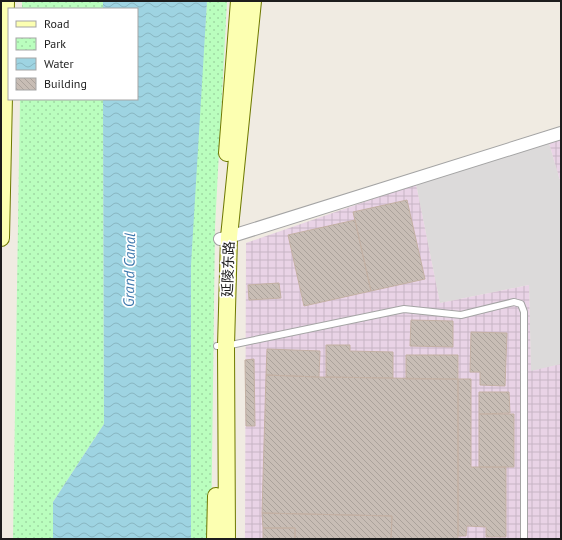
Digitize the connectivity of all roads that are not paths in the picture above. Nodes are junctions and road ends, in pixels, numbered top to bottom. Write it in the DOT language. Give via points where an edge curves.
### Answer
graph roads {
  1 [pos="6,1"];
  2 [pos="239,1"];
  3 [pos="253,1"];
  4 [pos="561,133"];
  5 [pos="1,238"];
  6 [pos="224,238"];
  7 [pos="221,346"];
  8 [pos="215,539"];
  9 [pos="227,539"];
  10 [pos="524,539"];
  1 -- 5 [label="main road"];
  2 -- 6 [label="main road, 延陵东路"];
  3 -- 6 [label="main road, 延陵东路"];
  4 -- 6 [label="street"];
  6 -- 7 [label="main road, 延陵东路"];
  7 -- 8 [label="main road, 延陵东路"];
  7 -- 9 [label="main road, 延陵东路"];
  7 -- 10 [label="lane" via="404,309 461,315 514,302 521,304 524,312"];
}
